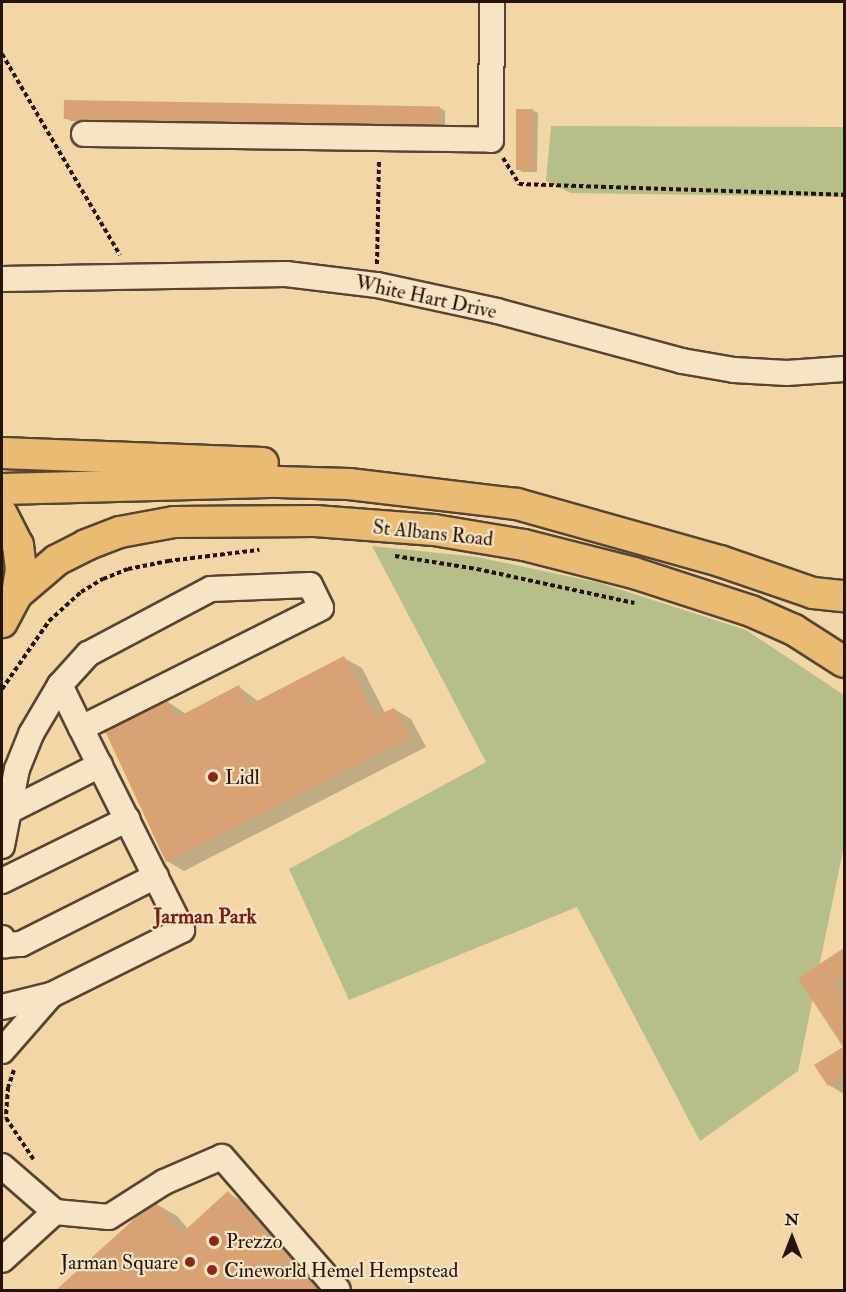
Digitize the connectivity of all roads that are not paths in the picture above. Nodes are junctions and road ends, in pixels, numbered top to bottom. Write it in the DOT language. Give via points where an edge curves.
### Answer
graph roads {
  1 [pos="492,2"];
  2 [pos="84,134"];
  3 [pos="2,279"];
  4 [pos="844,369"];
  5 [pos="2,453"];
  6 [pos="2,489"];
  7 [pos="517,504"];
  8 [pos="2,514"];
  9 [pos="17,594"];
  10 [pos="844,596"];
  11 [pos="2,622"];
  12 [pos="844,662"];
  13 [pos="60,685"];
  14 [pos="81,728"];
  15 [pos="100,765"];
  16 [pos="9,812"];
  17 [pos="128,819"];
  18 [pos="2,846"];
  19 [pos="156,876"];
  20 [pos="2,881"];
  21 [pos="2,938"];
  22 [pos="51,995"];
  23 [pos="2,1007"];
  24 [pos="5,1046"];
  25 [pos="2,1166"];
  26 [pos="55,1212"];
  27 [pos="2,1260"];
  28 [pos="338,1290"];
  1 -- 2 [label="street" via="491,140"];
  3 -- 4 [label="street, White Hart Drive" via="286,274 377,285 497,311 682,361 776,372"];
  5 -- 7 [label="main road" via="302,466 359,472"];
  6 -- 7 [label="main road, St Albans Road" via="278,482 349,484"];
  7 -- 10 [label="main road, St Albans Road" via="720,561 813,593"];
  8 -- 9 [label="main road" via="18,544 21,569"];
  9 -- 11 [label="main road"];
  9 -- 12 [label="main road, St Albans Road" via="57,560 86,545 120,532 174,522 315,521 434,530 524,544 634,573 751,611 794,630"];
  13 -- 14 [label="street"];
  13 -- 14 [label="street" via="88,654 212,589 310,585 321,608"];
  13 -- 16 [label="street" via="31,734 17,769"];
  14 -- 15 [label="street"];
  15 -- 16 [label="street"];
  15 -- 17 [label="street"];
  16 -- 18 [label="street"];
  17 -- 19 [label="street"];
  17 -- 20 [label="street"];
  19 -- 21 [label="street" via="21,944 5,945"];
  19 -- 22 [label="street" via="182,930"];
  22 -- 23 [label="street"];
  22 -- 24 [label="street"];
  25 -- 26 [label="street"];
  26 -- 27 [label="street"];
  26 -- 28 [label="street" via="109,1217 164,1182 222,1157"];
}
